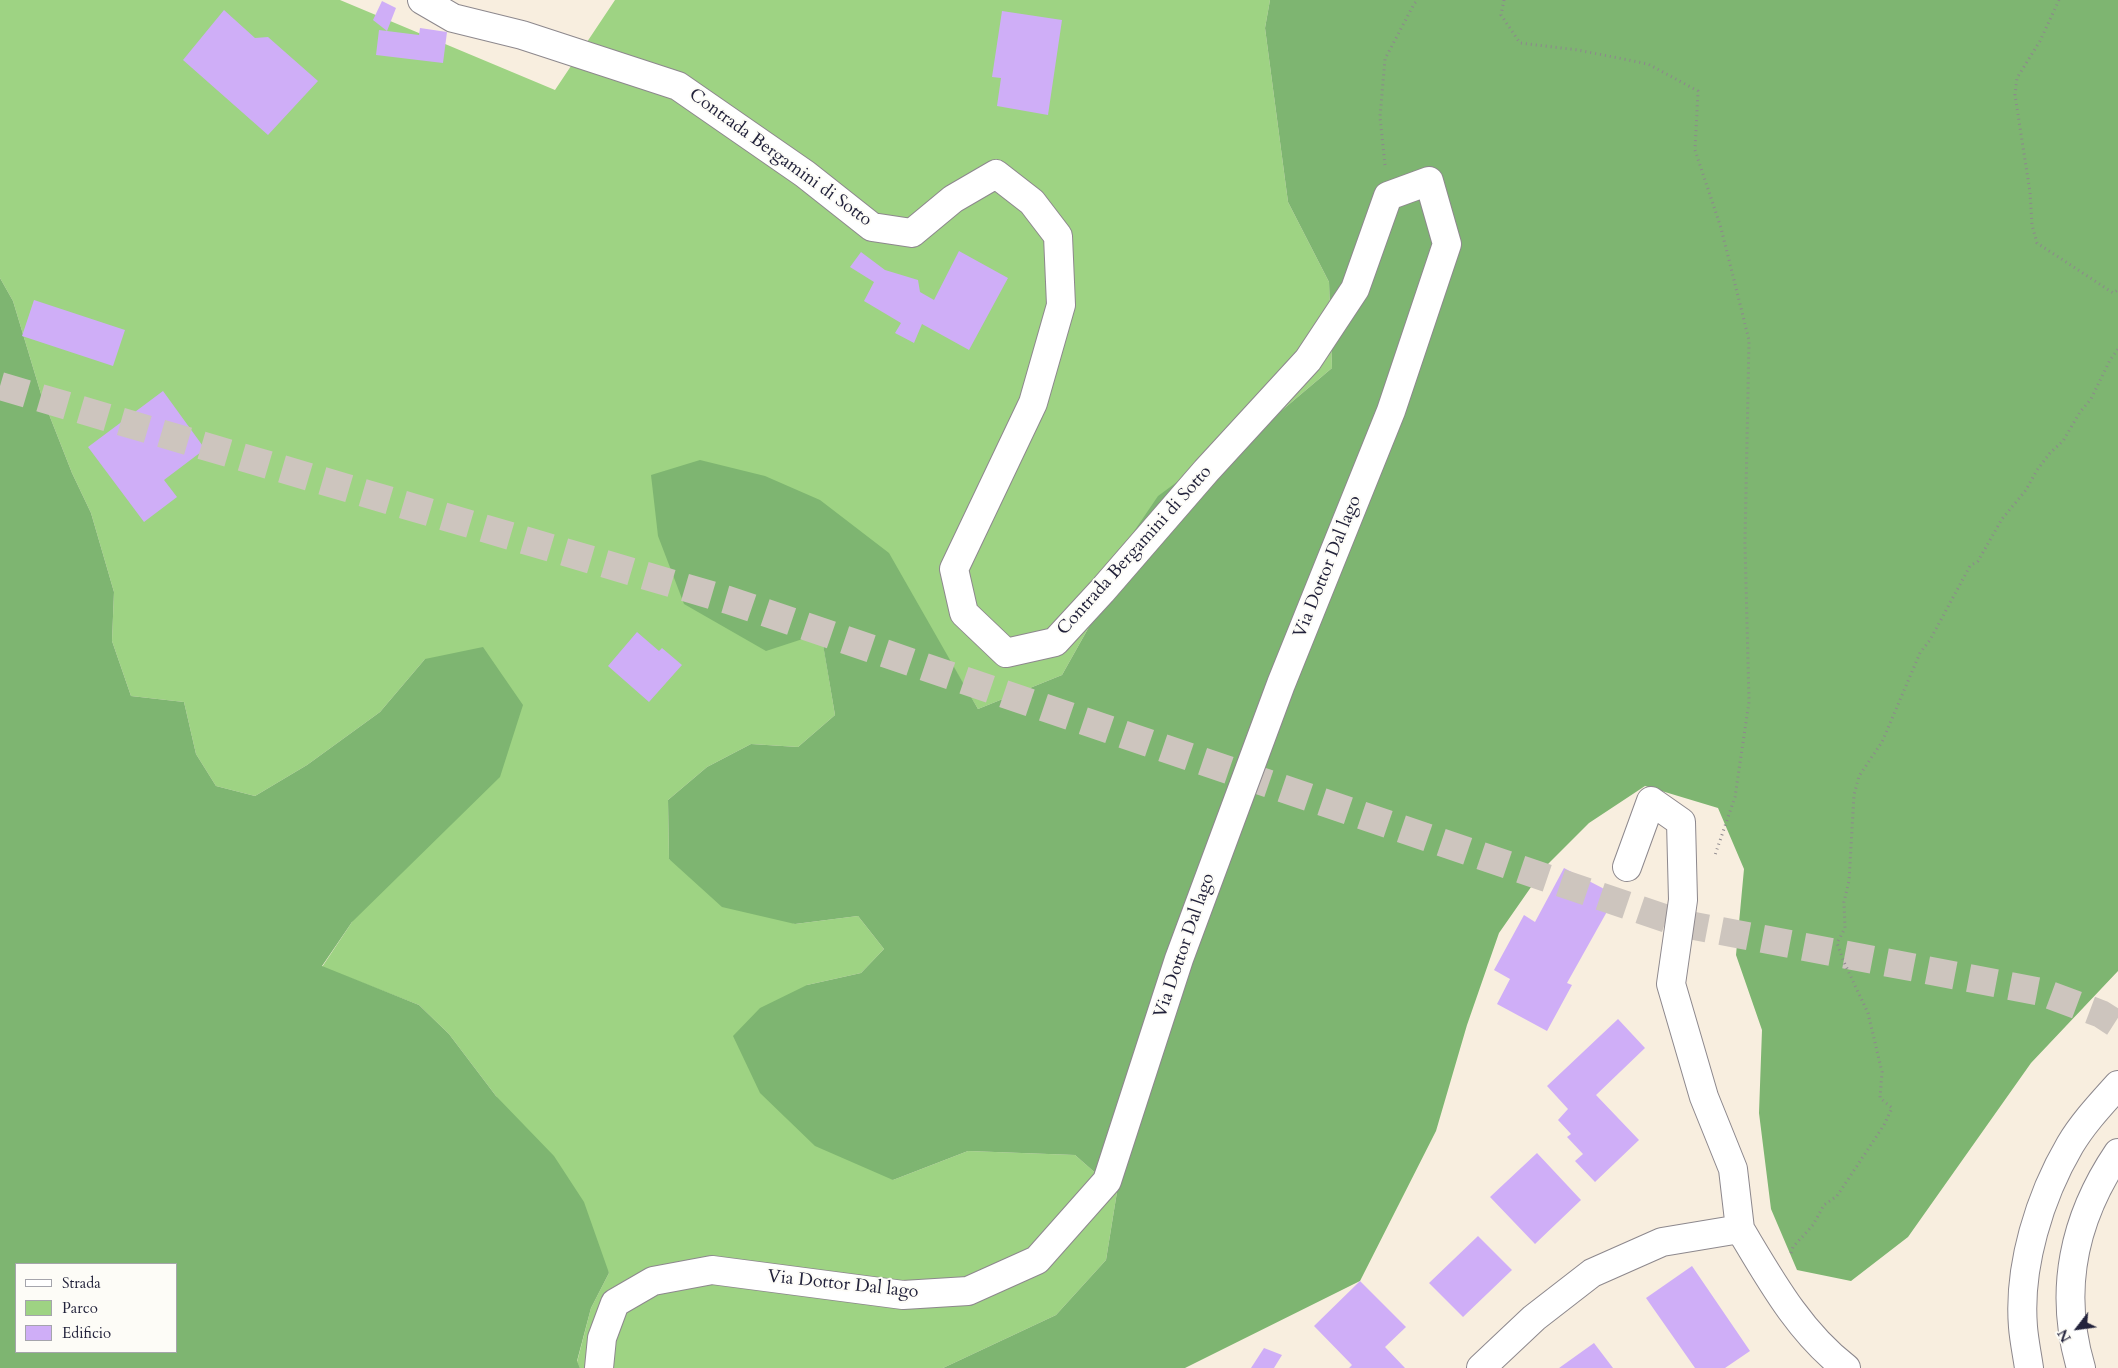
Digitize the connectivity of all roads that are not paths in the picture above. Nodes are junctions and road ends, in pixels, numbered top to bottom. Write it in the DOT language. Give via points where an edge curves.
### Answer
graph roads {
  1 [pos="422,0"];
  2 [pos="1388,196"];
  3 [pos="1627,867"];
  4 [pos="2118,1085"];
  5 [pos="2118,1153"];
  6 [pos="1740,1229"];
  7 [pos="599,1368"];
  8 [pos="1481,1368"];
  9 [pos="1846,1368"];
  10 [pos="2029,1368"];
  11 [pos="2081,1368"];
  1 -- 2 [label="main road, Contrada Bergamini di Sotto" via="454,18 522,36 678,86 804,174 872,227 912,233 953,199 996,174 1032,202 1058,236 1061,305 1034,403 954,569 964,614 1006,653 1055,642 1308,360 1355,289"];
  2 -- 7 [label="main road, Via Dottor Dal lago" via="1429,181 1447,244 1391,411 1281,684 1179,959 1107,1181 1037,1260 968,1291 903,1295 712,1270 653,1281 615,1303 602,1338"];
  3 -- 6 [label="main road" via="1651,801 1681,822 1683,900 1671,984 1704,1097 1733,1170"];
  4 -- 10 [label="main road" via="2071,1143 2039,1213 2024,1286 2023,1326"];
  5 -- 11 [label="main road" via="2102,1176 2082,1220 2074,1254 2071,1300"];
  6 -- 8 [label="main road" via="1662,1242 1592,1273 1534,1318"];
  6 -- 9 [label="main road" via="1785,1304 1832,1357"];
}
